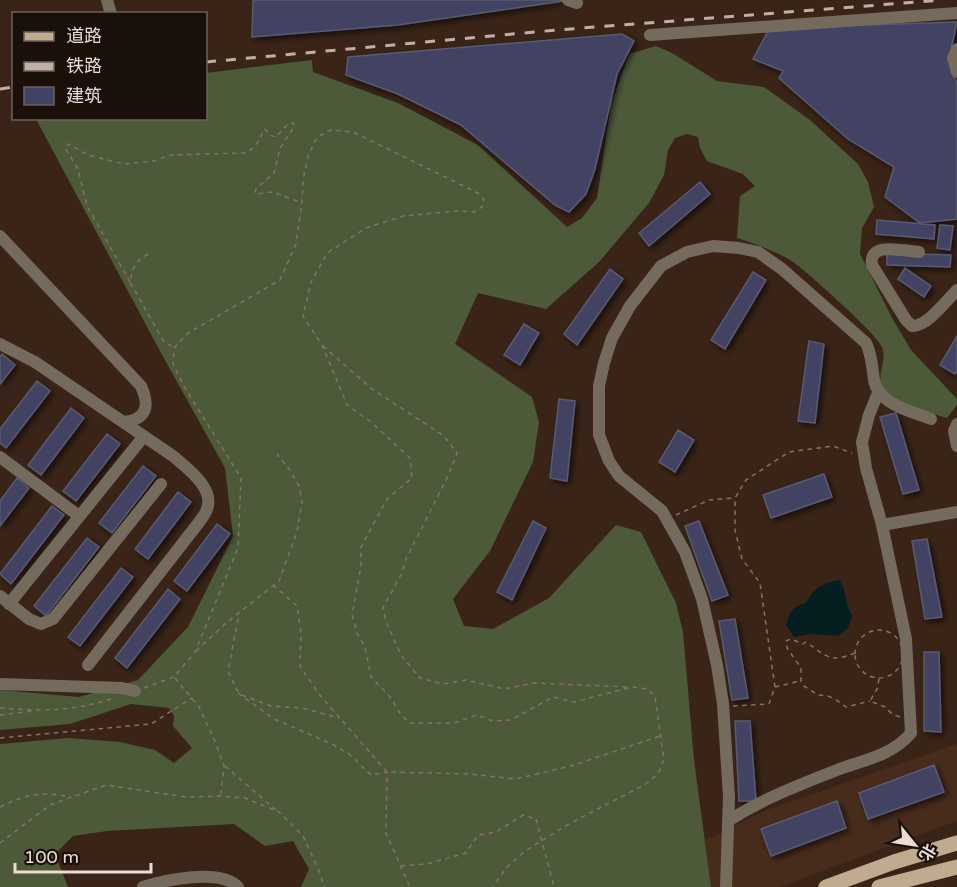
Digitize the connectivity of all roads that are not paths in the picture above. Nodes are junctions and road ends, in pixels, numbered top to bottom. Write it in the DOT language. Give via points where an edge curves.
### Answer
graph roads {
  1 [pos="957,13"];
  2 [pos="650,35"];
  3 [pos="957,49"];
  4 [pos="957,72"];
  5 [pos="0,236"];
  6 [pos="919,252"];
  7 [pos="957,290"];
  8 [pos="0,344"];
  9 [pos="878,393"];
  10 [pos="931,419"];
  11 [pos="123,422"];
  12 [pos="957,424"];
  13 [pos="144,436"];
  14 [pos="957,446"];
  15 [pos="0,457"];
  16 [pos="161,484"];
  17 [pos="957,512"];
  18 [pos="79,516"];
  19 [pos="882,525"];
  20 [pos="4,600"];
  21 [pos="88,665"];
  22 [pos="0,684"];
  23 [pos="135,691"];
  24 [pos="728,821"];
  25 [pos="957,843"];
  26 [pos="957,867"];
  27 [pos="143,887"];
  28 [pos="238,887"];
  29 [pos="726,887"];
  30 [pos="826,887"];
  31 [pos="879,887"];
  1 -- 2 [label="street"];
  3 -- 4 [label="street" via="953,58"];
  5 -- 11 [label="street" via="141,386 146,408 135,420"];
  6 -- 7 [label="street" via="881,249 871,257 872,265 912,326 925,322"];
  8 -- 11 [label="street" via="36,362"];
  9 -- 10 [label="street"];
  9 -- 19 [label="street" via="862,442"];
  9 -- 24 [label="street" via="866,343 782,269 758,252 739,248 713,246 687,252 661,266 630,306 612,338 599,386 599,435 619,476 662,511 685,552 702,599 723,707"];
  11 -- 13 [label="street"];
  12 -- 14 [label="street"];
  13 -- 18 [label="street"];
  13 -- 21 [label="street" via="192,472 209,498 207,510"];
  15 -- 18 [label="street"];
  16 -- 20 [label="street" via="53,619 41,624"];
  17 -- 19 [label="street"];
  18 -- 20 [label="street"];
  19 -- 24 [label="street" via="906,639 911,734 885,754 781,792"];
  22 -- 23 [label="street"];
  24 -- 29 [label="street"];
  25 -- 30 [label="main road"];
  26 -- 31 [label="main road"];
  27 -- 28 [label="street" via="198,877 223,879"];
}
